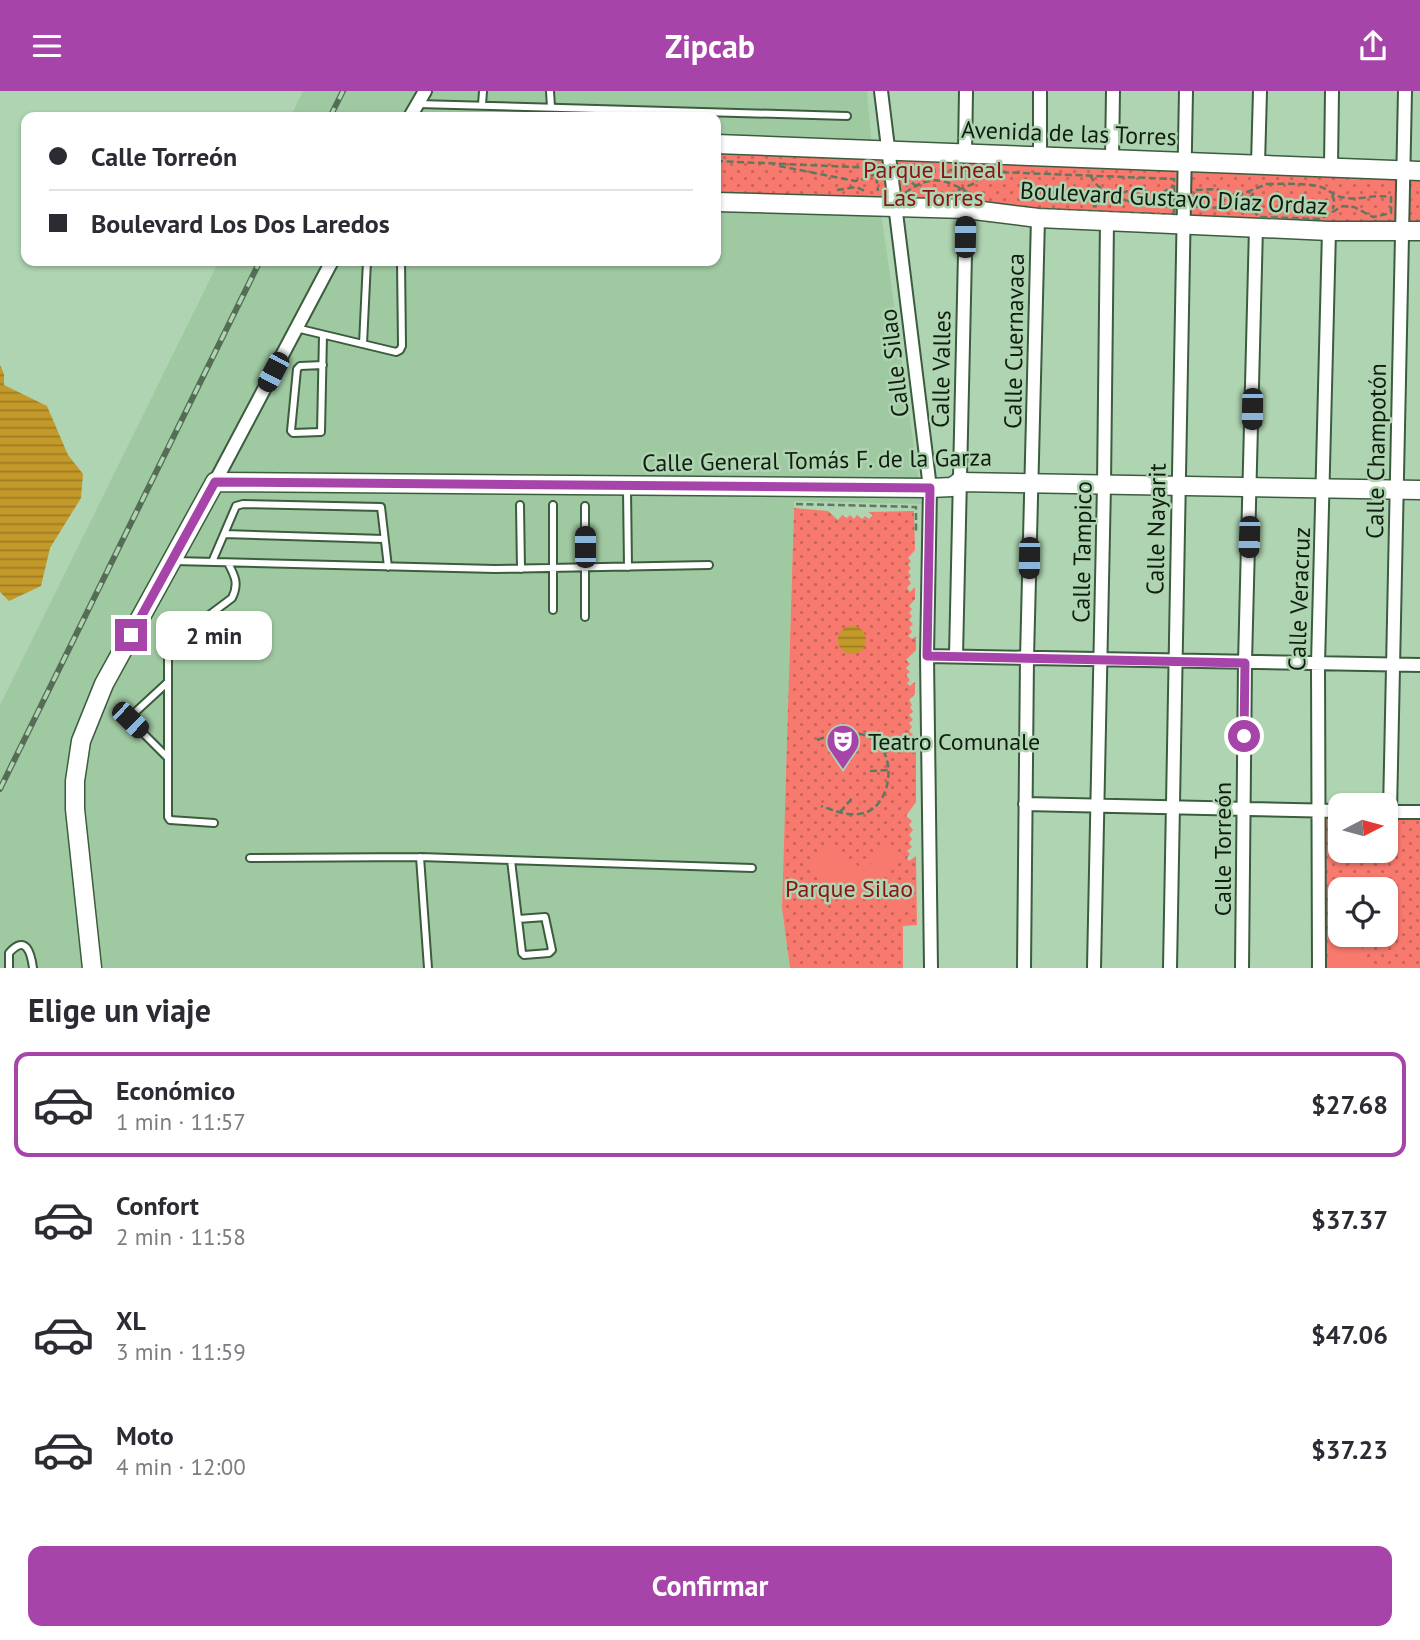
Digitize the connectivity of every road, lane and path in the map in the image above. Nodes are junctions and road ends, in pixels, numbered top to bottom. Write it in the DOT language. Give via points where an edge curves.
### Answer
graph roads {
  1 [pos="425,91"];
  2 [pos="483,91"];
  3 [pos="550,91"];
  4 [pos="881,91"];
  5 [pos="966,91"];
  6 [pos="1040,91"];
  7 [pos="1113,91"];
  8 [pos="1186,91"];
  9 [pos="1260,91"];
  10 [pos="1332,91"];
  11 [pos="1405,91"];
  12 [pos="418,104"];
  13 [pos="482,105"];
  14 [pos="551,107"];
  15 [pos="413,112"];
  16 [pos="716,112"];
  17 [pos="721,112"];
  18 [pos="848,116"];
  19 [pos="888,150"];
  20 [pos="965,153"];
  21 [pos="1040,156"];
  22 [pos="721,157"];
  23 [pos="721,157"];
  24 [pos="1111,159"];
  25 [pos="1184,162"];
  26 [pos="766,163"];
  27 [pos="1258,164"];
  28 [pos="1331,167"];
  29 [pos="1412,170"];
  30 [pos="985,172"];
  31 [pos="876,173"];
  32 [pos="898,174"];
  33 [pos="1090,175"];
  34 [pos="848,180"];
  35 [pos="1174,185"];
  36 [pos="916,186"];
  37 [pos="849,188"];
  38 [pos="961,188"];
  39 [pos="1256,188"];
  40 [pos="878,193"];
  41 [pos="1225,193"];
  42 [pos="933,194"];
  43 [pos="941,195"];
  44 [pos="1332,195"];
  45 [pos="1115,196"];
  46 [pos="1157,196"];
  47 [pos="1366,197"];
  48 [pos="721,202"];
  49 [pos="898,203"];
  50 [pos="976,204"];
  51 [pos="1220,206"];
  52 [pos="1363,211"];
  53 [pos="1332,212"];
  54 [pos="1099,216"];
  55 [pos="1178,216"];
  56 [pos="1038,218"];
  57 [pos="1255,219"];
  58 [pos="1411,230"];
  59 [pos="1329,231"];
  60 [pos="329,266"];
  61 [pos="367,266"];
  62 [pos="401,266"];
  63 [pos="296,328"];
  64 [pos="323,335"];
  65 [pos="363,344"];
  66 [pos="323,365"];
  67 [pos="215,482"];
  68 [pos="959,482"];
  69 [pos="1031,483"];
  70 [pos="1104,485"];
  71 [pos="1177,486"];
  72 [pos="627,487"];
  73 [pos="1250,487"];
  74 [pos="930,488"];
  75 [pos="1323,489"];
  76 [pos="1395,490"];
  77 [pos="1420,490"];
  78 [pos="796,504"];
  79 [pos="520,505"];
  80 [pos="553,505"];
  81 [pos="585,506"];
  82 [pos="224,534"];
  83 [pos="384,539"];
  84 [pos="916,543"];
  85 [pos="172,561"];
  86 [pos="212,562"];
  87 [pos="228,562"];
  88 [pos="709,565"];
  89 [pos="628,566"];
  90 [pos="388,567"];
  91 [pos="585,567"];
  92 [pos="553,568"];
  93 [pos="522,569"];
  94 [pos="553,610"];
  95 [pos="585,617"];
  96 [pos="927,656"];
  97 [pos="956,656"];
  98 [pos="1027,658"];
  99 [pos="1101,660"];
  100 [pos="1175,662"];
  101 [pos="1245,663"];
  102 [pos="1318,664"];
  103 [pos="1391,665"];
  104 [pos="1420,665"];
  105 [pos="169,682"];
  106 [pos="841,733"];
  107 [pos="817,740"];
  108 [pos="855,748"];
  109 [pos="168,758"];
  110 [pos="889,770"];
  111 [pos="870,771"];
  112 [pos="1388,793"];
  113 [pos="853,797"];
  114 [pos="1025,804"];
  115 [pos="821,806"];
  116 [pos="1097,806"];
  117 [pos="1172,807"];
  118 [pos="1243,809"];
  119 [pos="1318,810"];
  120 [pos="1328,810"];
  121 [pos="1398,812"];
  122 [pos="1420,812"];
  123 [pos="839,813"];
  124 [pos="214,823"];
  125 [pos="419,857"];
  126 [pos="250,858"];
  127 [pos="511,860"];
  128 [pos="752,867"];
  129 [pos="518,919"];
  130 [pos="9,968"];
  131 [pos="33,968"];
  132 [pos="92,968"];
  133 [pos="428,968"];
  134 [pos="931,968"];
  135 [pos="1024,968"];
  136 [pos="1094,968"];
  137 [pos="1170,968"];
  138 [pos="1242,968"];
  139 [pos="1319,968"];
  1 -- 12 [label="street"];
  2 -- 13 [label="lane"];
  3 -- 14 [label="lane"];
  4 -- 19 [label="street, Calle Silao"];
  5 -- 20 [label="street"];
  6 -- 21 [label="street"];
  7 -- 24 [label="street"];
  8 -- 25 [label="street, Calle Nayarit"];
  9 -- 27 [label="street"];
  10 -- 28 [label="street"];
  11 -- 29 [label="street, Calle Champotón"];
  12 -- 13 [label="lane"];
  12 -- 15 [label="street"];
  13 -- 14 [label="lane"];
  14 -- 16 [label="lane"];
  17 -- 18 [label="lane"];
  19 -- 20 [label="street, Avenida de las Torres"];
  19 -- 22 [label="street, Avenida de las Torres"];
  19 -- 49 [label="street, Calle Silao"];
  20 -- 21 [label="street, Avenida de las Torres"];
  21 -- 24 [label="street, Avenida de las Torres"];
  23 -- 26 [label="path"];
  24 -- 25 [label="street, Avenida de las Torres"];
  25 -- 27 [label="street, Avenida de las Torres"];
  25 -- 55 [label="street, Calle Nayarit"];
  26 -- 31 [label="path" via="875,168"];
  26 -- 34 [label="path"];
  27 -- 28 [label="street, Avenida de las Torres"];
  28 -- 29 [label="street, Avenida de las Torres"];
  29 -- 58 [label="street, Calle Champotón"];
  30 -- 32 [label="path" via="897,168"];
  30 -- 33 [label="path"];
  30 -- 38 [label="path"];
  31 -- 34 [label="path"];
  31 -- 40 [label="path"];
  32 -- 36 [label="path"];
  32 -- 49 [label="path"];
  33 -- 35 [label="path" via="1174,179"];
  33 -- 45 [label="path" via="1100,189"];
  34 -- 37 [label="path"];
  35 -- 46 [label="path"];
  35 -- 55 [label="path"];
  36 -- 38 [label="path" via="942,180"];
  36 -- 42 [label="path"];
  36 -- 49 [label="path"];
  38 -- 43 [label="path"];
  38 -- 50 [label="path"];
  39 -- 41 [label="path" via="1237,196"];
  39 -- 44 [label="path" via="1267,184 1315,186"];
  39 -- 57 [label="path" via="1250,199"];
  41 -- 51 [label="path"];
  41 -- 51 [label="path" via="1195,190 1194,205 1210,210"];
  44 -- 47 [label="path"];
  44 -- 53 [label="path"];
  45 -- 46 [label="path" via="1144,189"];
  45 -- 46 [label="path" via="1134,204"];
  45 -- 54 [label="path" via="1097,202"];
  46 -- 55 [label="path"];
  47 -- 52 [label="path"];
  47 -- 52 [label="path" via="1391,197 1391,213 1373,216"];
  48 -- 49 [label="street, Boulevard Gustavo Díaz Ordaz"];
  49 -- 50 [label="street, Boulevard Gustavo Díaz Ordaz"];
  49 -- 50 [label="path"];
  49 -- 74 [label="street, Calle Silao"];
  50 -- 54 [label="path"];
  50 -- 56 [label="street, Boulevard Gustavo Díaz Ordaz"];
  50 -- 68 [label="street, Calle Valles"];
  51 -- 57 [label="path" via="1235,202"];
  52 -- 53 [label="path" via="1343,206"];
  53 -- 57 [label="path" via="1320,219"];
  54 -- 55 [label="street, Boulevard Gustavo Díaz Ordaz"];
  54 -- 55 [label="path"];
  54 -- 56 [label="street, Boulevard Gustavo Díaz Ordaz"];
  54 -- 70 [label="street, Calle Tampico"];
  55 -- 57 [label="street, Boulevard Gustavo Díaz Ordaz"];
  55 -- 71 [label="street, Calle Nayarit"];
  56 -- 69 [label="street, Calle Cuernavaca"];
  57 -- 59 [label="street, Boulevard Gustavo Díaz Ordaz"];
  57 -- 73 [label="street, Calle Torreón"];
  58 -- 59 [label="street, Boulevard Gustavo Díaz Ordaz"];
  58 -- 76 [label="street, Calle Champotón"];
  59 -- 75 [label="street, Calle Veracruz"];
  60 -- 63 [label="street"];
  61 -- 65 [label="lane"];
  62 -- 65 [label="lane" via="400,351"];
  63 -- 64 [label="lane"];
  63 -- 67 [label="street"];
  64 -- 65 [label="lane"];
  64 -- 66 [label="lane"];
  66 -- 66 [label="lane" via="321,432 293,433 297,369"];
  67 -- 72 [label="street, Calle General Tomás F. de la Garza"];
  67 -- 85 [label="street"];
  68 -- 69 [label="street, Calle General Tomás F. de la Garza"];
  68 -- 74 [label="street, Calle General Tomás F. de la Garza"];
  68 -- 97 [label="street, Calle Valles"];
  69 -- 70 [label="street, Calle General Tomás F. de la Garza"];
  69 -- 98 [label="street, Calle Cuernavaca"];
  70 -- 71 [label="street, Calle General Tomás F. de la Garza"];
  70 -- 99 [label="street, Calle Tampico"];
  71 -- 73 [label="street, Calle General Tomás F. de la Garza"];
  71 -- 100 [label="street, Calle Nayarit"];
  72 -- 74 [label="street, Calle General Tomás F. de la Garza"];
  72 -- 89 [label="lane"];
  73 -- 75 [label="street, Calle General Tomás F. de la Garza"];
  73 -- 101 [label="street, Calle Torreón"];
  74 -- 96 [label="street, Calle Silao"];
  75 -- 76 [label="street, Calle General Tomás F. de la Garza"];
  75 -- 102 [label="street, Calle Veracruz"];
  76 -- 77 [label="street, Calle General Tomás F. de la Garza"];
  76 -- 103 [label="street, Calle Champotón"];
  78 -- 84 [label="path" via="916,507"];
  79 -- 93 [label="lane"];
  80 -- 92 [label="lane"];
  81 -- 91 [label="lane"];
  82 -- 83 [label="lane"];
  82 -- 83 [label="lane" via="236,506 243,504 381,507"];
  82 -- 86 [label="lane"];
  83 -- 90 [label="lane"];
  85 -- 86 [label="lane"];
  85 -- 132 [label="street" via="104,684 81,741 75,809"];
  86 -- 87 [label="lane"];
  87 -- 90 [label="lane"];
  87 -- 105 [label="lane" via="236,577 236,590 171,646"];
  88 -- 89 [label="lane"];
  89 -- 91 [label="lane"];
  90 -- 93 [label="lane"];
  91 -- 92 [label="lane"];
  91 -- 95 [label="lane"];
  92 -- 93 [label="lane"];
  92 -- 94 [label="lane"];
  96 -- 97 [label="street"];
  96 -- 134 [label="street, Calle Silao"];
  97 -- 98 [label="street"];
  98 -- 99 [label="street"];
  98 -- 114 [label="street, Calle Cuernavaca"];
  99 -- 100 [label="street"];
  99 -- 116 [label="street, Calle Tampico"];
  100 -- 101 [label="street"];
  100 -- 117 [label="street, Calle Nayarit"];
  101 -- 102 [label="street"];
  101 -- 118 [label="street, Calle Torreón"];
  102 -- 103 [label="street"];
  102 -- 119 [label="street, Calle Veracruz"];
  103 -- 104 [label="street"];
  103 -- 112 [label="street, Calle Champotón"];
  105 -- 109 [label="lane"];
  105 -- 109 [label="lane" via="130,717"];
  106 -- 107 [label="path"];
  106 -- 108 [label="path"];
  106 -- 110 [label="path" via="876,740 886,753"];
  109 -- 124 [label="lane" via="170,820"];
  110 -- 111 [label="path"];
  110 -- 123 [label="path" via="876,807 866,813"];
  113 -- 123 [label="path"];
  114 -- 116 [label="street"];
  114 -- 135 [label="street, Calle Cuernavaca"];
  115 -- 123 [label="path"];
  116 -- 117 [label="street"];
  116 -- 136 [label="street, Calle Tampico"];
  117 -- 118 [label="street"];
  117 -- 137 [label="street, Calle Nayarit"];
  118 -- 119 [label="street"];
  118 -- 138 [label="street, Calle Torreón"];
  119 -- 120 [label="street"];
  119 -- 139 [label="street, Calle Veracruz"];
  121 -- 122 [label="street"];
  125 -- 126 [label="lane"];
  125 -- 127 [label="lane"];
  125 -- 133 [label="lane"];
  127 -- 128 [label="lane"];
  127 -- 129 [label="lane"];
  129 -- 129 [label="lane" via="522,953 549,953 545,917"];
  130 -- 131 [label="lane" via="9,953 22,945 31,952"];
}
